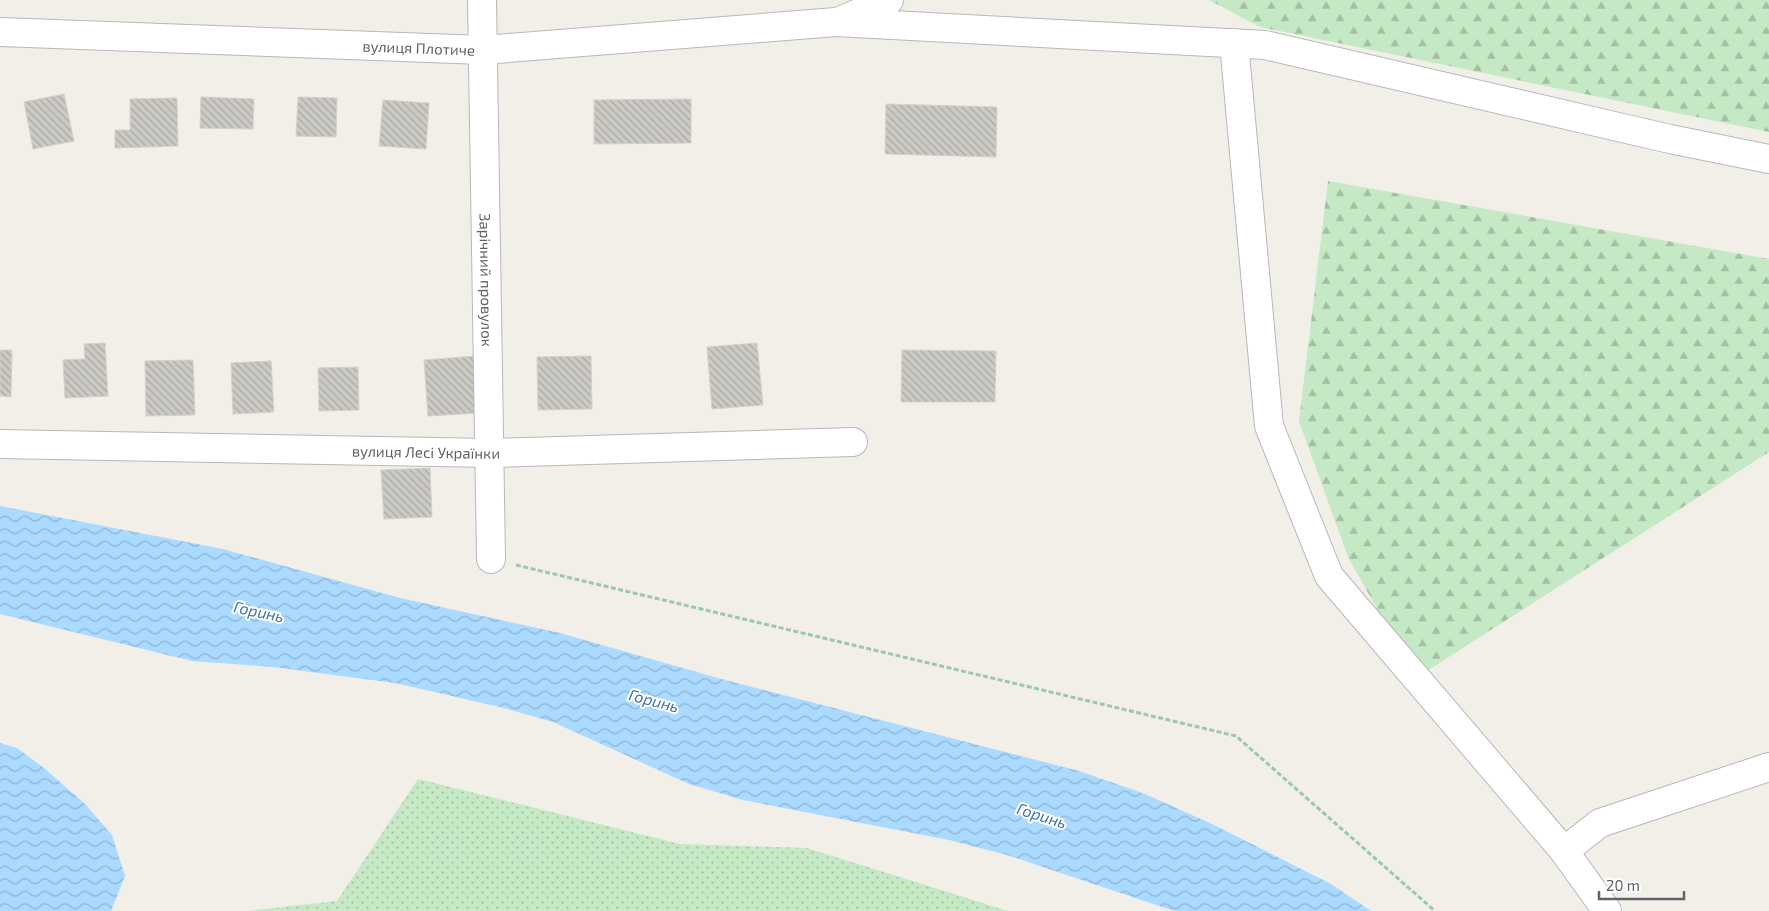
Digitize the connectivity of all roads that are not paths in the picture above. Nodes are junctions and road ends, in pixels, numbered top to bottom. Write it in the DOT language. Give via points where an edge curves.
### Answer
graph roads {
  1 [pos="482,0"];
  2 [pos="889,0"];
  3 [pos="836,22"];
  4 [pos="0,32"];
  5 [pos="1234,43"];
  6 [pos="483,50"];
  7 [pos="1769,159"];
  8 [pos="853,442"];
  9 [pos="0,444"];
  10 [pos="490,453"];
  11 [pos="491,559"];
  12 [pos="1769,767"];
  13 [pos="1564,850"];
  14 [pos="1607,911"];
  1 -- 6 [label="street, Зарічний провулок"];
  2 -- 3 [label="street"];
  3 -- 5 [label="street"];
  3 -- 6 [label="street, вулиця Плотиче"];
  4 -- 6 [label="street, вулиця Плотиче"];
  5 -- 7 [label="street" via="1265,45"];
  5 -- 13 [label="street" via="1270,426 1329,576"];
  6 -- 10 [label="street, Зарічний провулок"];
  8 -- 10 [label="street, вулиця Лесі Українки"];
  9 -- 10 [label="street, вулиця Лесі Українки"];
  10 -- 11 [label="street, Зарічний провулок"];
  12 -- 13 [label="street" via="1600,823"];
  13 -- 14 [label="street"];
}
